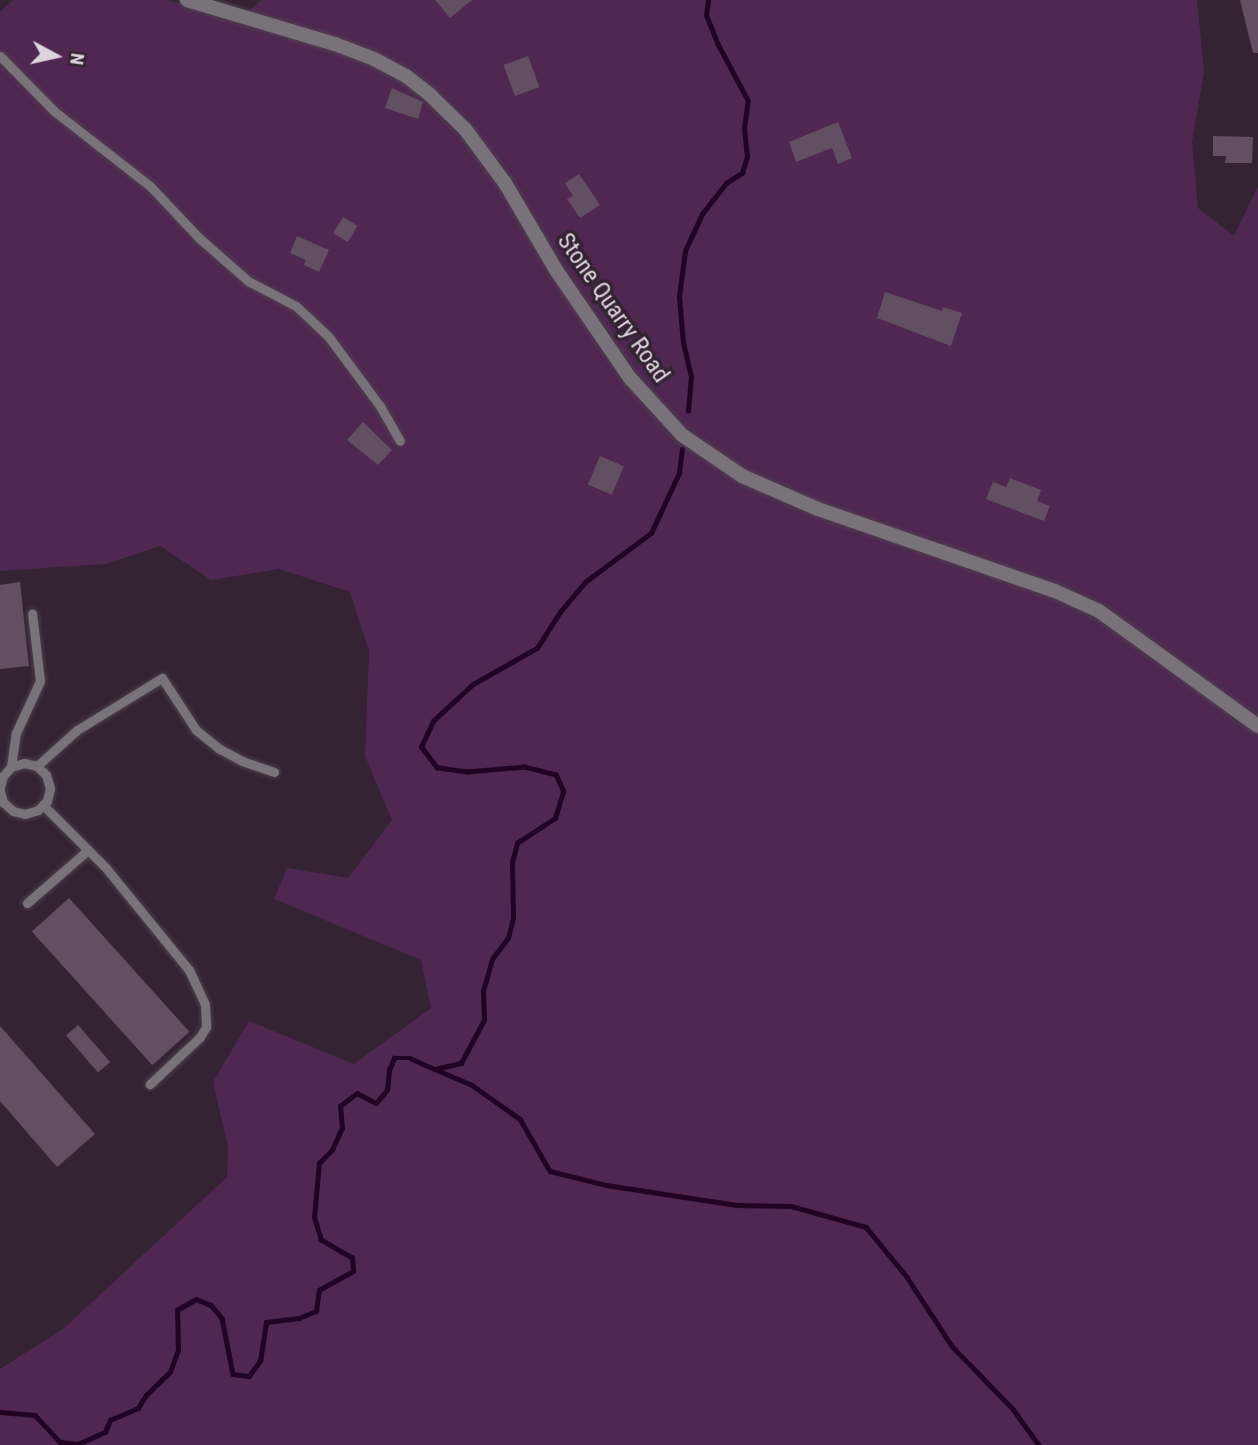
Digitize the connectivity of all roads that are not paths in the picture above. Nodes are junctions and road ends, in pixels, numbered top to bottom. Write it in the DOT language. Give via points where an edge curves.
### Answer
graph roads {
  1 [pos="187,0"];
  2 [pos="0,56"];
  3 [pos="400,441"];
  4 [pos="32,613"];
  5 [pos="1258,726"];
  6 [pos="37,766"];
  7 [pos="12,767"];
  8 [pos="274,772"];
  9 [pos="0,789"];
  10 [pos="1,803"];
  11 [pos="43,805"];
  12 [pos="88,850"];
  13 [pos="27,903"];
  14 [pos="150,1084"];
  1 -- 5 [label="street, Stone Quarry Road" via="374,59 430,95 465,129 505,183 556,270 630,378 682,435 742,477 1100,611"];
  2 -- 3 [label="lane" via="54,111 150,186 248,281 296,306 328,336"];
  4 -- 7 [label="lane" via="40,681 16,733"];
  6 -- 7 [label="lane" via="24,763"];
  6 -- 8 [label="lane" via="77,730 162,678 196,730 230,755"];
  6 -- 11 [label="lane" via="50,788"];
  7 -- 9 [label="lane" via="2,776"];
  9 -- 10 [label="lane"];
  10 -- 11 [label="lane" via="25,814"];
  11 -- 12 [label="lane"];
  12 -- 13 [label="lane"];
  12 -- 14 [label="lane" via="189,970 205,1005 206,1027 201,1037"];
}
